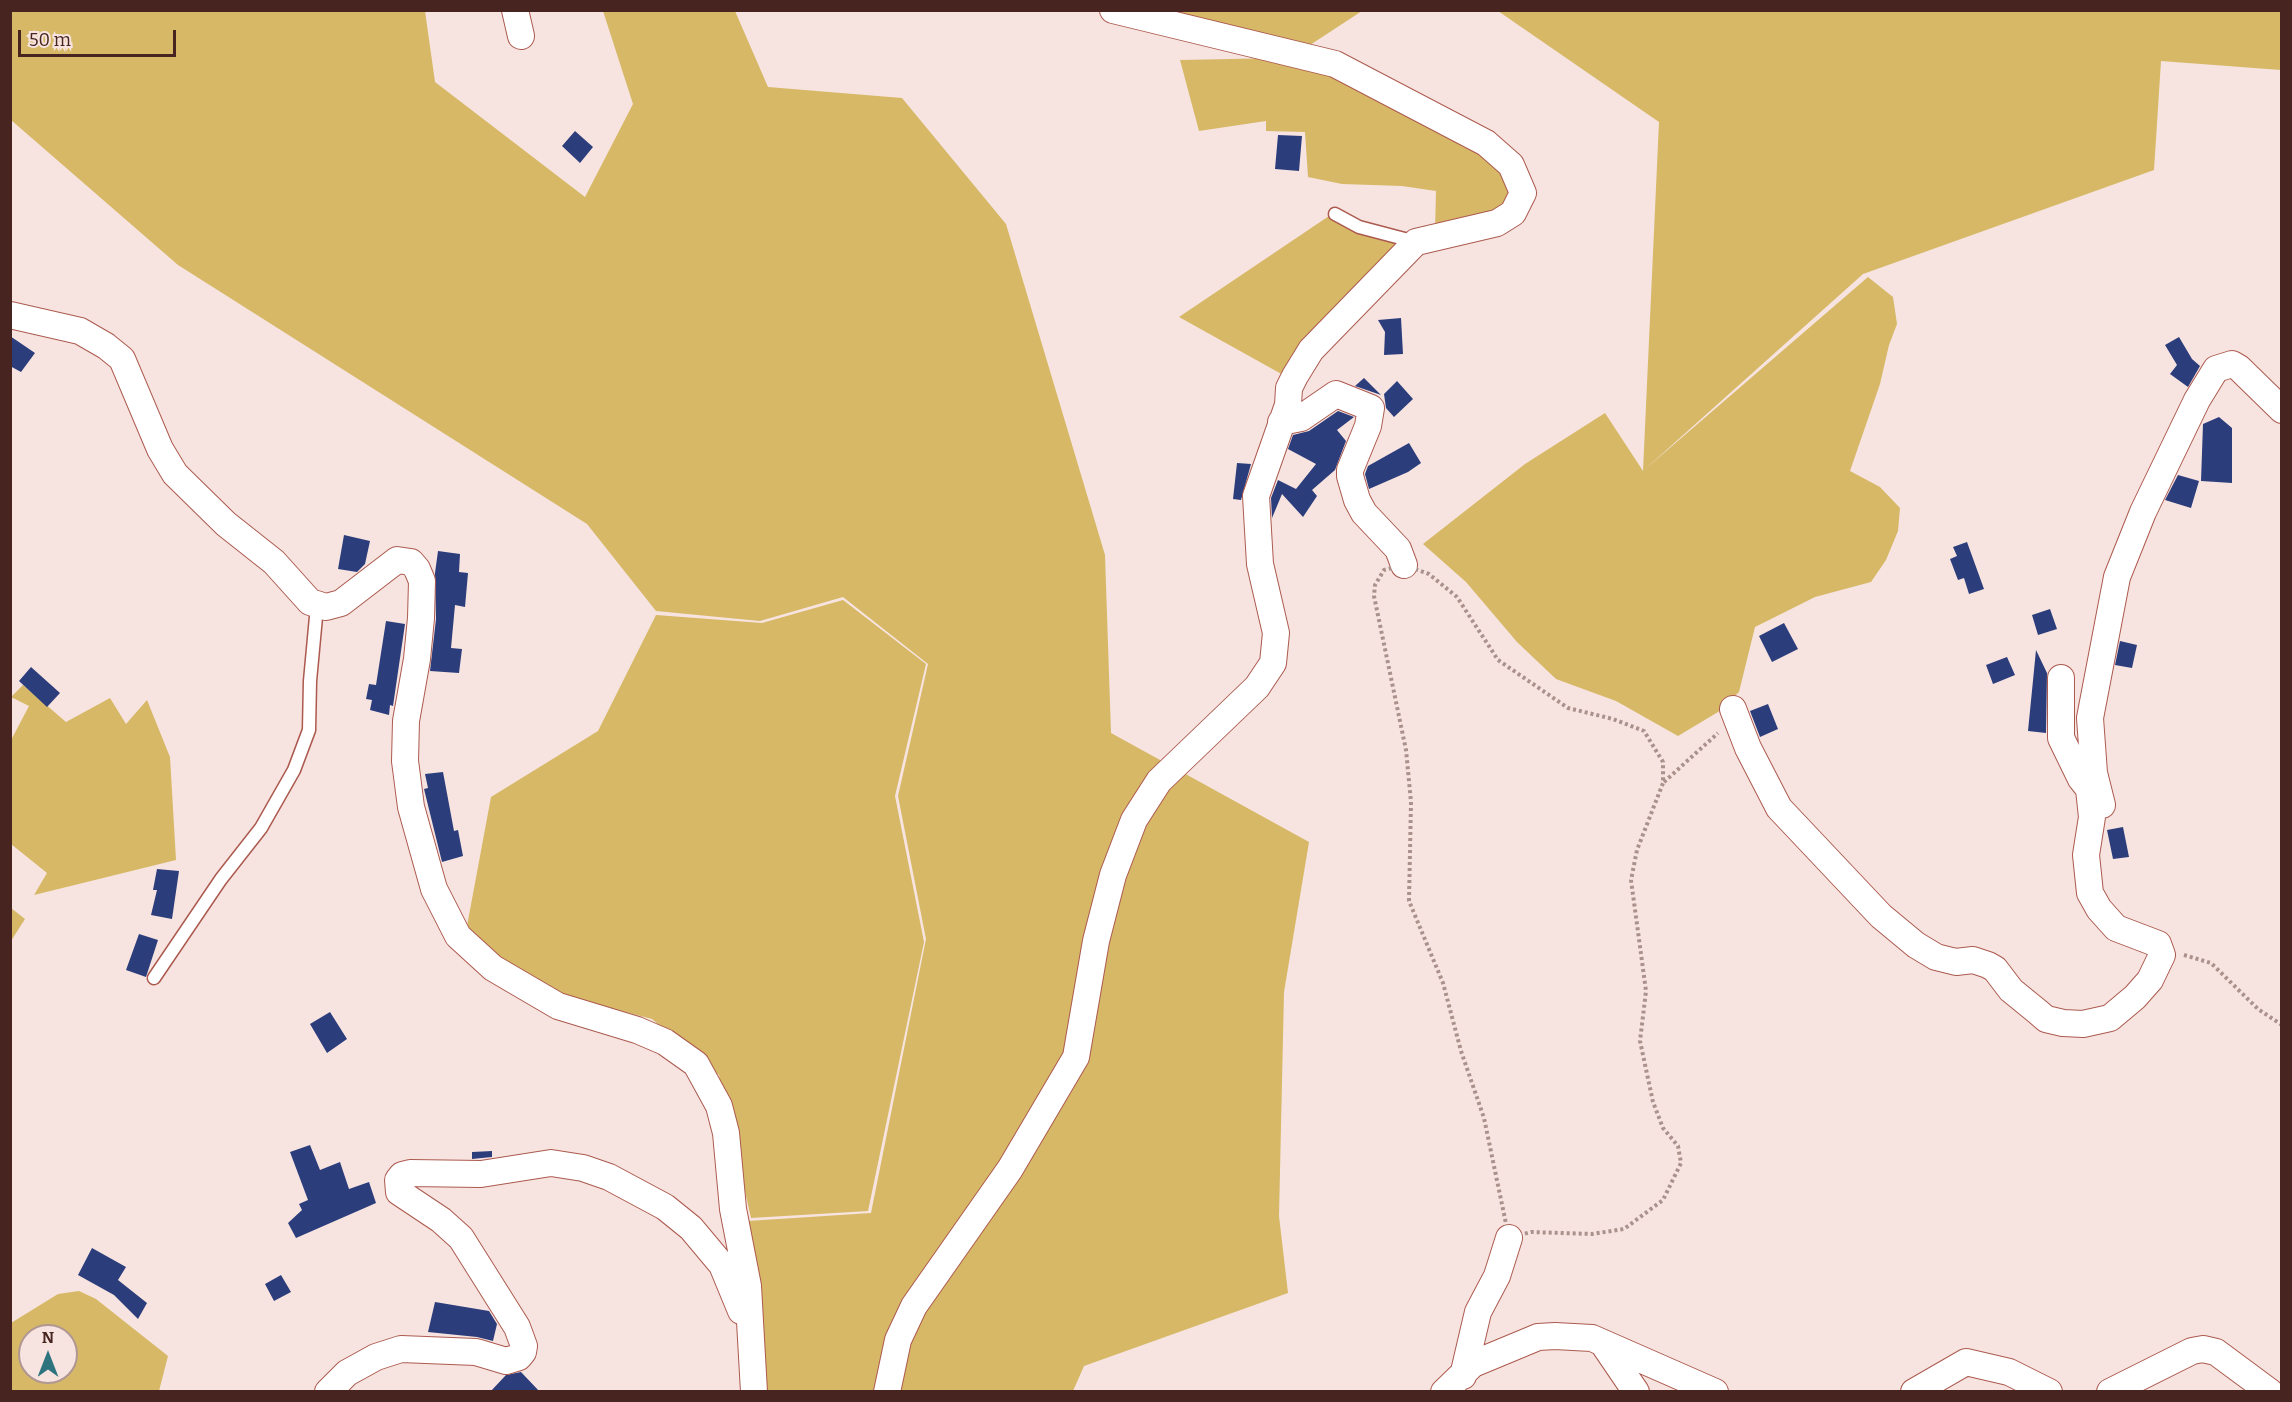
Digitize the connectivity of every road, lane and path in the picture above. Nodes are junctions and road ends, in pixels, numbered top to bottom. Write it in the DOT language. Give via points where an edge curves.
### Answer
graph roads {
  1 [pos="514,10"];
  2 [pos="1113,10"];
  3 [pos="521,36"];
  4 [pos="1335,214"];
  5 [pos="1416,242"];
  6 [pos="10,315"];
  7 [pos="2282,410"];
  8 [pos="1281,422"];
  9 [pos="1404,565"];
  10 [pos="317,606"];
  11 [pos="2061,678"];
  12 [pos="1736,717"];
  13 [pos="1663,783"];
  14 [pos="2093,790"];
  15 [pos="2108,820"];
  16 [pos="2162,949"];
  17 [pos="154,978"];
  18 [pos="2282,1025"];
  19 [pos="1509,1238"];
  20 [pos="1604,1345"];
  21 [pos="751,1348"];
  22 [pos="1453,1384"];
  23 [pos="328,1392"];
  24 [pos="754,1392"];
  25 [pos="887,1392"];
  26 [pos="1636,1392"];
  27 [pos="1715,1392"];
  28 [pos="1914,1392"];
  29 [pos="2049,1392"];
  30 [pos="2110,1392"];
  31 [pos="2270,1392"];
  1 -- 3 [label="street"];
  2 -- 5 [label="street" via="1335,64 1486,143 1511,165 1523,193 1513,213 1497,223"];
  4 -- 5 [label="lane" via="1359,227"];
  5 -- 8 [label="street" via="1311,350 1289,388"];
  6 -- 10 [label="street" via="80,331 122,359 160,449 175,474"];
  7 -- 14 [label="street" via="2239,368 2225,364 2206,382 2165,463 2117,577 2090,717"];
  8 -- 9 [label="street" via="1301,418 1336,394 1371,408 1350,476 1364,513 1398,549"];
  8 -- 25 [label="street" via="1256,496 1260,564 1276,633 1273,663 1257,687 1159,781 1134,820 1113,875 1096,941 1076,1057 999,1186 914,1306 898,1340"];
  9 -- 13 [label="path" via="1429,574 1457,597 1498,660 1545,693 1568,708 1644,731 1664,762"];
  9 -- 19 [label="path" via="1384,570 1375,585 1374,596 1407,760 1411,801 1409,900 1443,983 1484,1118"];
  10 -- 17 [label="lane" via="309,730 298,763 261,828"];
  10 -- 21 [label="street" via="341,603 397,560 411,562 417,569 422,580 421,618 406,721 405,761 411,807 434,889 459,936 493,968 558,1006 665,1042 696,1064 720,1106 724,1126 733,1209 748,1286"];
  11 -- 14 [label="street" via="2061,738"];
  12 -- 13 [label="path"];
  12 -- 16 [label="street" via="1779,808 1881,916 1936,957 1956,962 1973,960 1995,969 2011,990 2046,1019 2083,1024 2110,1018 2150,980 2160,964"];
  13 -- 19 [label="path" via="1637,850 1631,880 1646,992 1640,1041 1653,1102 1663,1128 1678,1146 1681,1163 1664,1200 1624,1229 1592,1234 1531,1232"];
  14 -- 15 [label="street"];
  14 -- 16 [label="street" via="2086,855 2090,893 2116,928"];
  16 -- 18 [label="path" via="2211,963 2258,1009"];
  19 -- 22 [label="street"];
  20 -- 22 [label="street" via="1592,1338 1538,1337 1473,1364"];
  20 -- 26 [label="street"];
  20 -- 27 [label="street"];
  21 -- 23 [label="street" via="734,1292 712,1251 678,1216 626,1184 583,1168 551,1163 481,1174 410,1173 398,1180 399,1192 460,1238 517,1327 523,1352 519,1358 506,1361 476,1352 401,1349 347,1373"];
  21 -- 24 [label="street"];
  28 -- 29 [label="street" via="1966,1362 2009,1372"];
  30 -- 31 [label="street" via="2203,1349 2216,1352"];
}
